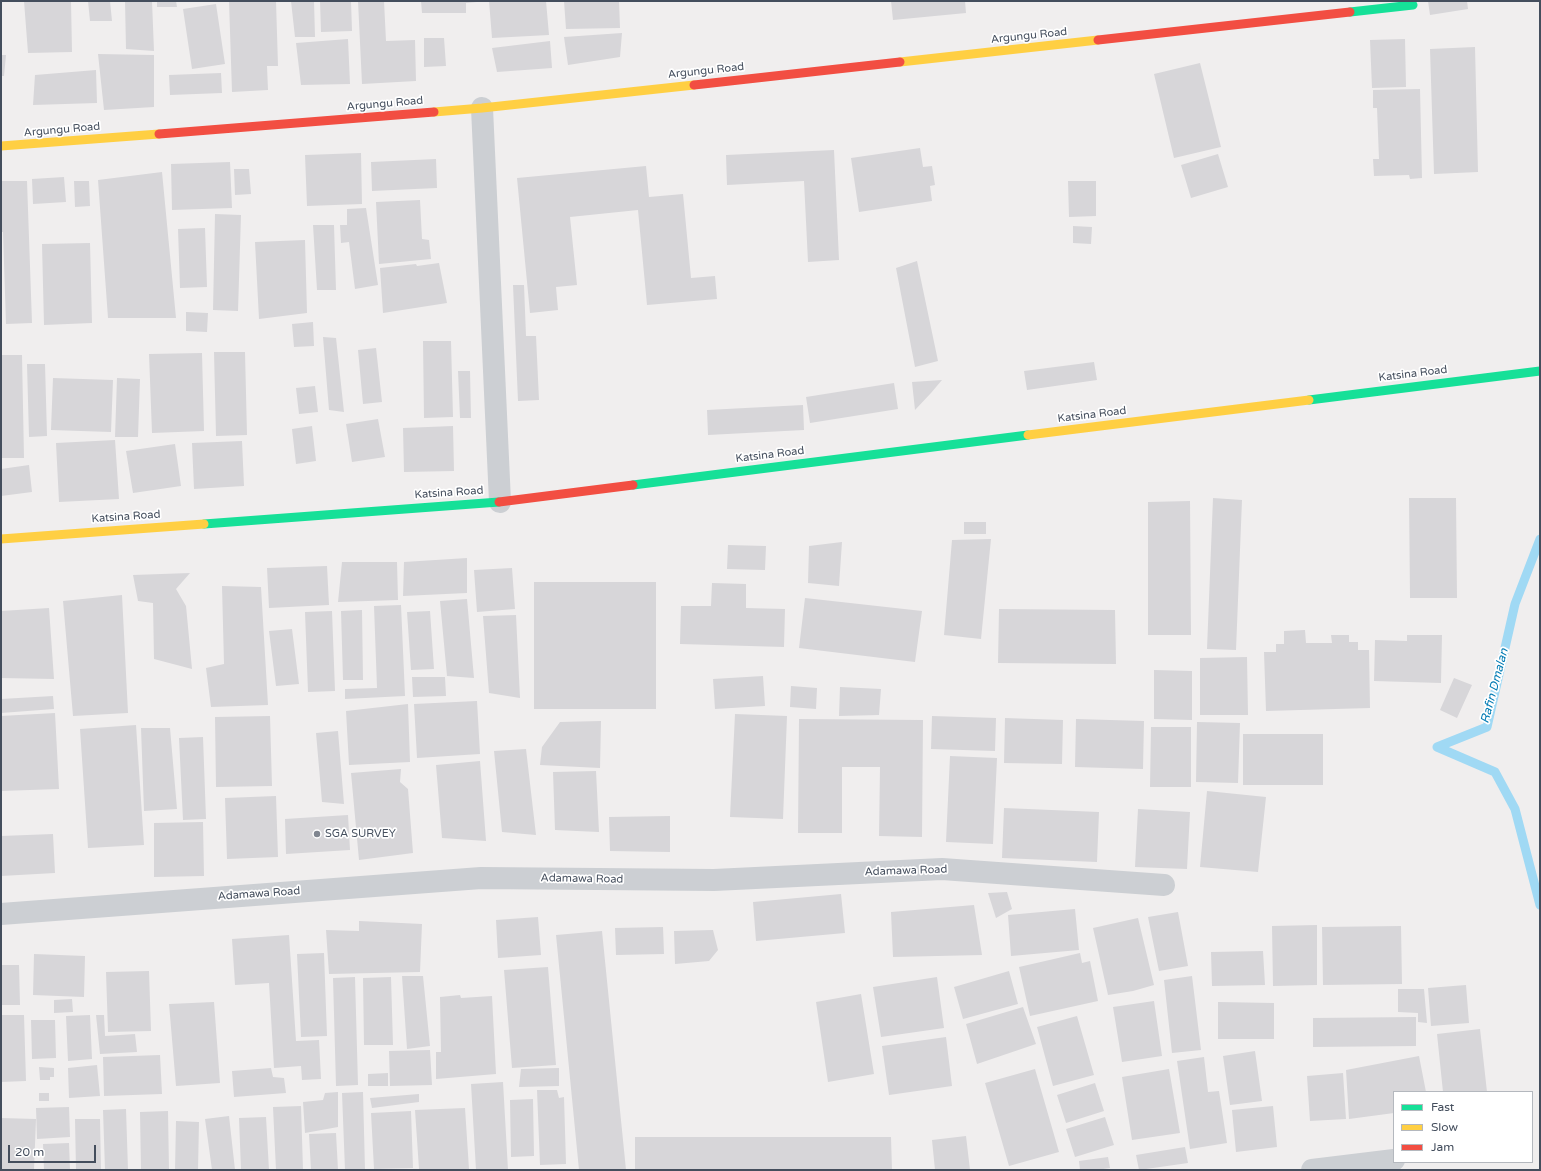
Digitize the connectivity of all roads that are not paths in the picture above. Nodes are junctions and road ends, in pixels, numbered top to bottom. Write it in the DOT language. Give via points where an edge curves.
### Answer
graph roads {
  1 [pos="1413,5"];
  2 [pos="482,108"];
  3 [pos="1,146"];
  4 [pos="1540,371"];
  5 [pos="500,502"];
  6 [pos="1,539"];
  7 [pos="1164,886"];
  8 [pos="1,914"];
  9 [pos="1393,1160"];
  10 [pos="1312,1170"];
  1 -- 2 [label="street, Argungu Road"];
  2 -- 3 [label="street, Argungu Road"];
  2 -- 5 [label="street"];
  4 -- 5 [label="street, Katsina Road"];
  5 -- 6 [label="street, Katsina Road"];
  7 -- 8 [label="street, Adamawa Road" via="942,868 714,880 481,878"];
  9 -- 10 [label="street"];
}
